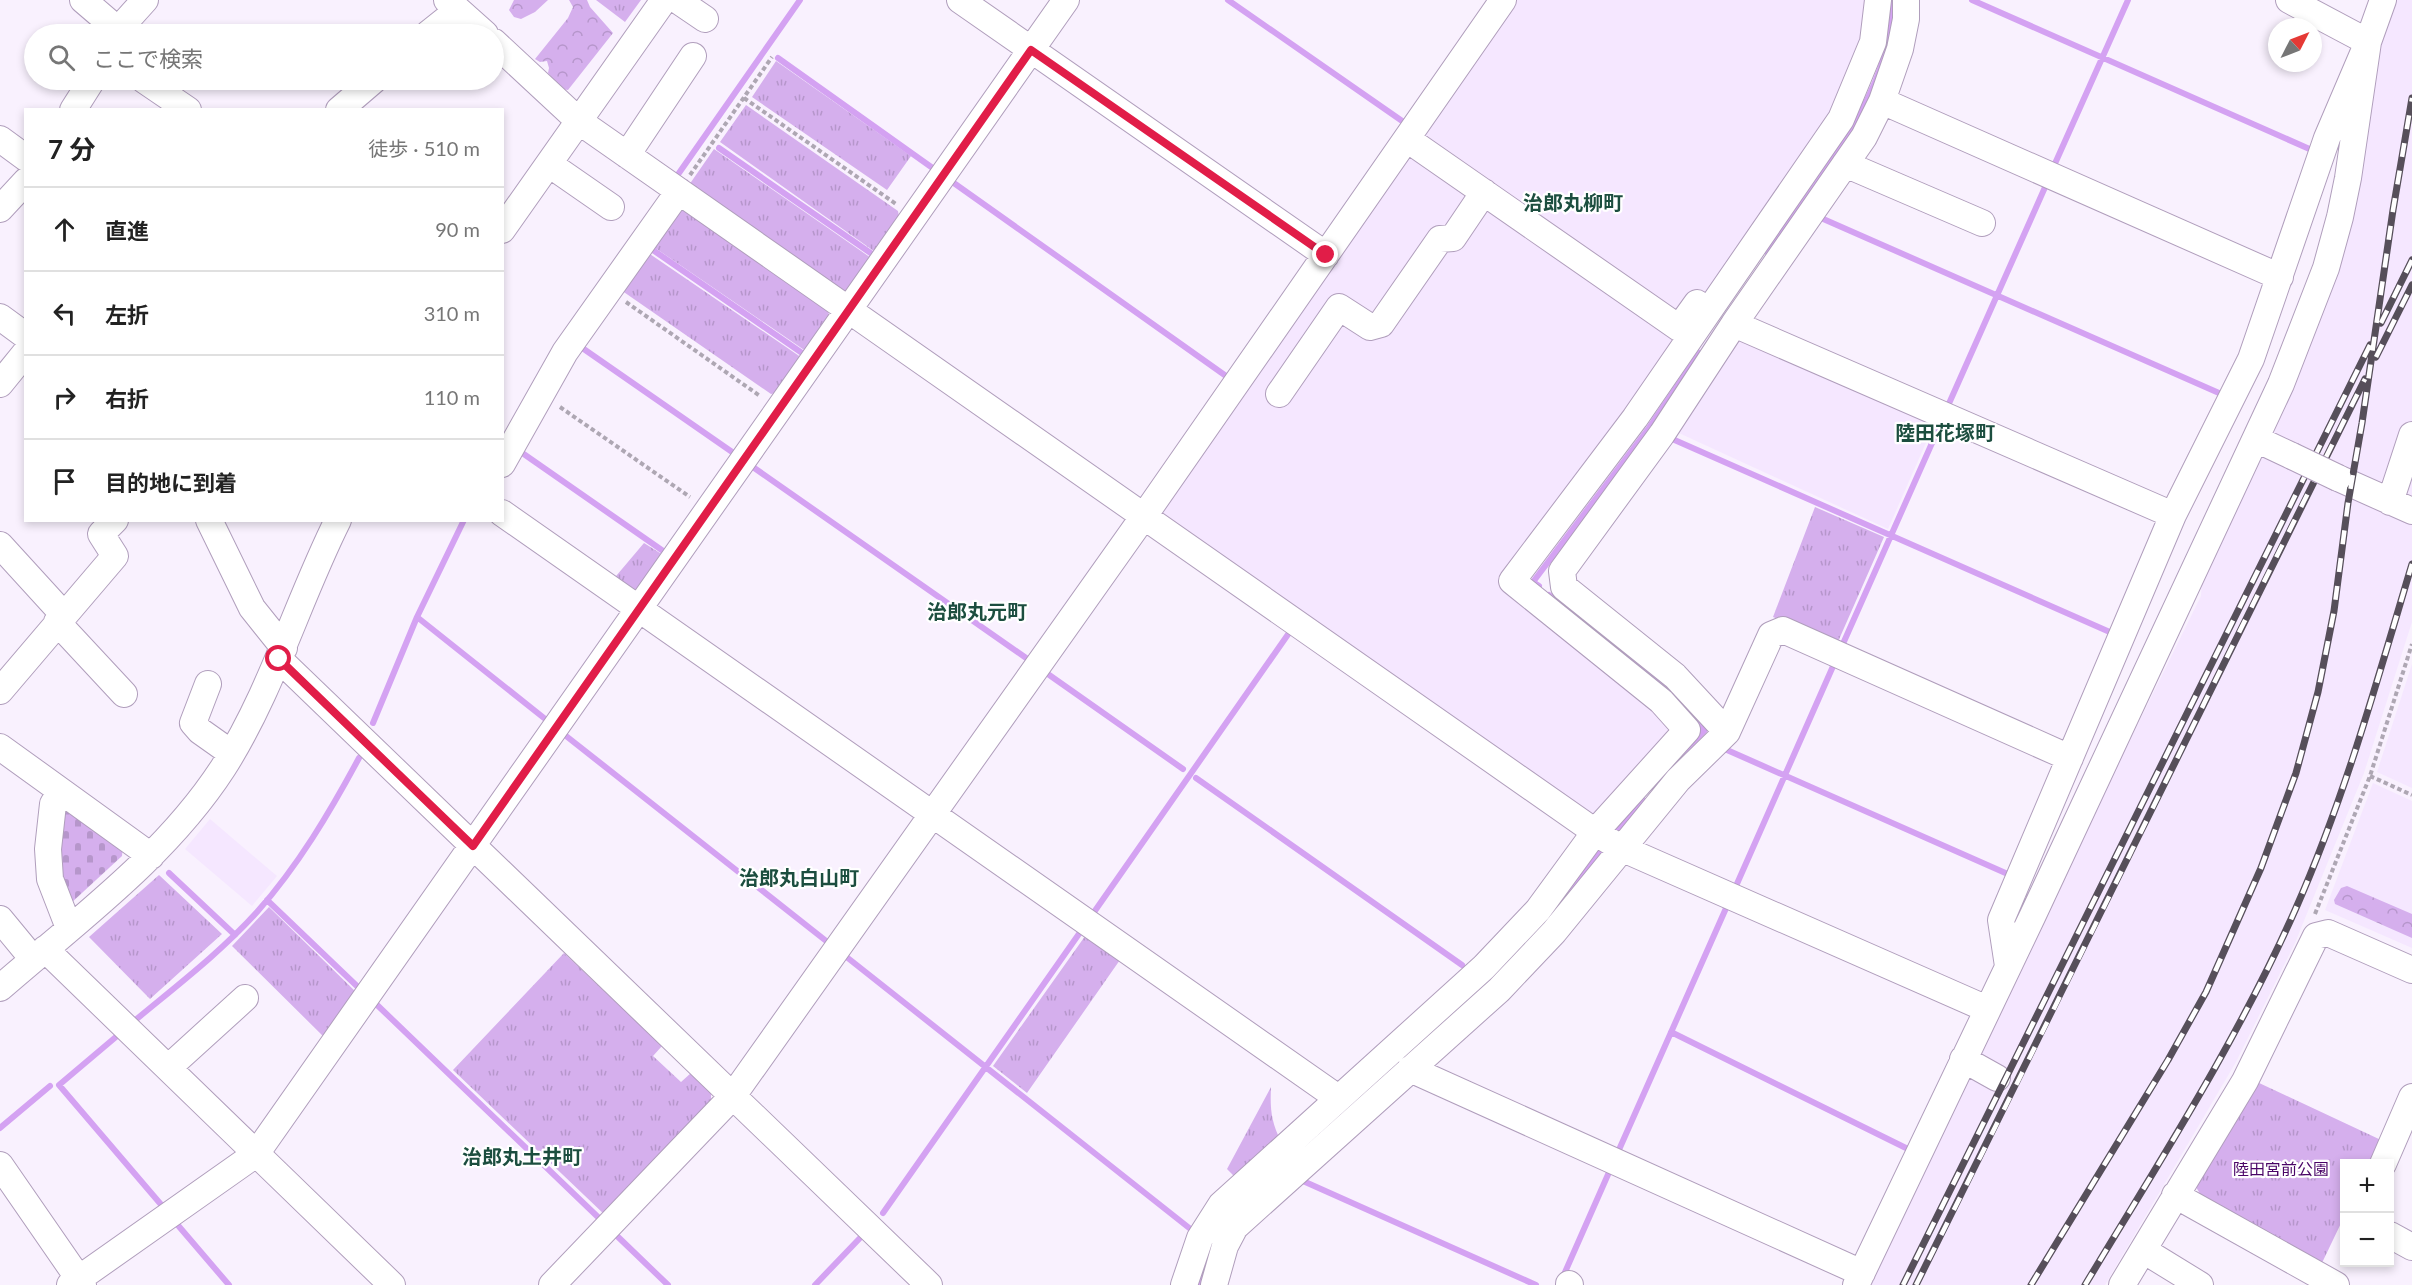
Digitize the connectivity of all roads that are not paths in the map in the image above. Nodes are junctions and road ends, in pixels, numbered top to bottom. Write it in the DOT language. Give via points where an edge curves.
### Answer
graph roads {
  1 [pos="83,0"];
  2 [pos="145,0"];
  3 [pos="664,0"];
  4 [pos="677,0"];
  5 [pos="960,0"];
  6 [pos="1066,0"];
  7 [pos="1503,0"];
  8 [pos="1878,0"];
  9 [pos="1906,0"];
  10 [pos="2289,0"];
  11 [pos="2383,0"];
  12 [pos="452,3"];
  13 [pos="705,19"];
  14 [pos="108,24"];
  15 [pos="124,24"];
  16 [pos="436,24"];
  17 [pos="474,24"];
  18 [pos="2368,42"];
  19 [pos="1031,50"];
  20 [pos="504,51"];
  21 [pos="693,56"];
  22 [pos="86,90"];
  23 [pos="159,90"];
  24 [pos="362,90"];
  25 [pos="1882,101"];
  26 [pos="74,108"];
  27 [pos="185,108"];
  28 [pos="341,108"];
  29 [pos="580,122"];
  30 [pos="0,139"];
  31 [pos="1407,139"];
  32 [pos="627,154"];
  33 [pos="24,157"];
  34 [pos="549,164"];
  35 [pos="1845,164"];
  36 [pos="1782,180"];
  37 [pos="24,183"];
  38 [pos="679,191"];
  39 [pos="1484,192"];
  40 [pos="611,207"];
  41 [pos="0,209"];
  42 [pos="1982,223"];
  43 [pos="504,227"];
  44 [pos="1326,255"];
  45 [pos="2280,277"];
  46 [pos="849,310"];
  47 [pos="0,318"];
  48 [pos="1734,324"];
  49 [pos="24,335"];
  50 [pos="24,354"];
  51 [pos="0,384"];
  52 [pos="1279,394"];
  53 [pos="2412,435"];
  54 [pos="2256,439"];
  55 [pos="504,460"];
  56 [pos="2403,507"];
  57 [pos="504,514"];
  58 [pos="2173,515"];
  59 [pos="1144,516"];
  60 [pos="113,522"];
  61 [pos="210,522"];
  62 [pos="337,522"];
  63 [pos="0,545"];
  64 [pos="640,609"];
  65 [pos="60,618"];
  66 [pos="282,654"];
  67 [pos="208,684"];
  68 [pos="0,691"];
  69 [pos="124,694"];
  70 [pos="1727,732"];
  71 [pos="0,747"];
  72 [pos="231,753"];
  73 [pos="2070,758"];
  74 [pos="61,792"];
  75 [pos="933,815"];
  76 [pos="1608,840"];
  77 [pos="473,846"];
  78 [pos="151,856"];
  79 [pos="0,919"];
  80 [pos="69,928"];
  81 [pos="39,954"];
  82 [pos="2008,966"];
  83 [pos="2412,970"];
  84 [pos="0,988"];
  85 [pos="245,998"];
  86 [pos="1987,1009"];
  87 [pos="1963,1059"];
  88 [pos="168,1068"];
  89 [pos="1410,1070"];
  90 [pos="1997,1078"];
  91 [pos="732,1097"];
  92 [pos="1338,1098"];
  93 [pos="2410,1107"];
  94 [pos="256,1154"];
  95 [pos="2385,1159"];
  96 [pos="0,1166"];
  97 [pos="2175,1195"];
  98 [pos="2394,1238"];
  99 [pos="2412,1247"];
  100 [pos="2143,1250"];
  101 [pos="1859,1279"];
  102 [pos="77,1283"];
  103 [pos="392,1285"];
  104 [pos="552,1285"];
  105 [pos="929,1285"];
  106 [pos="1184,1285"];
  107 [pos="1214,1285"];
  108 [pos="2122,1285"];
  109 [pos="2200,1285"];
  110 [pos="2336,1285"];
  1 -- 14 [label="street"];
  2 -- 15 [label="street"];
  3 -- 29 [label="street"];
  4 -- 13 [label="street"];
  5 -- 19 [label="street"];
  6 -- 19 [label="street"];
  7 -- 31 [label="street"];
  8 -- 76 [label="street" via="1873,42 1841,120 1635,418 1512,581 1661,701 1687,730"];
  9 -- 25 [label="street" via="1900,49"];
  10 -- 18 [label="street"];
  11 -- 18 [label="street"];
  12 -- 16 [label="street"];
  12 -- 17 [label="street"];
  18 -- 45 [label="street" via="2327,138"];
  18 -- 54 [label="street" via="2348,178 2326,268"];
  19 -- 44 [label="street"];
  19 -- 46 [label="street"];
  20 -- 29 [label="street"];
  21 -- 32 [label="street"];
  22 -- 26 [label="street"];
  23 -- 27 [label="street"];
  24 -- 28 [label="street"];
  25 -- 35 [label="street"];
  25 -- 45 [label="street"];
  29 -- 32 [label="street"];
  29 -- 34 [label="street"];
  30 -- 33 [label="street"];
  31 -- 39 [label="street"];
  31 -- 44 [label="street"];
  32 -- 38 [label="street"];
  34 -- 40 [label="street"];
  34 -- 43 [label="street"];
  35 -- 42 [label="street"];
  35 -- 48 [label="street"];
  36 -- 39 [label="street" via="1679,328"];
  37 -- 41 [label="street"];
  38 -- 46 [label="street"];
  38 -- 55 [label="street" via="565,352"];
  39 -- 52 [label="street" via="1453,238 1440,239 1381,324 1370,327 1339,307"];
  44 -- 59 [label="street"];
  45 -- 58 [label="street" via="2251,359"];
  46 -- 59 [label="street"];
  46 -- 64 [label="street"];
  47 -- 49 [label="street"];
  48 -- 58 [label="street"];
  48 -- 70 [label="street" via="1662,434 1562,571 1564,587 1675,676"];
  50 -- 51 [label="street"];
  53 -- 56 [label="street"];
  54 -- 56 [label="street, bridge"];
  54 -- 82 [label="street"];
  57 -- 64 [label="street"];
  58 -- 73 [label="street"];
  59 -- 75 [label="street"];
  59 -- 76 [label="street"];
  60 -- 65 [label="street" via="101,534 115,556"];
  61 -- 66 [label="street" via="252,608"];
  62 -- 66 [label="street"];
  63 -- 65 [label="street"];
  64 -- 75 [label="street"];
  64 -- 77 [label="street"];
  65 -- 68 [label="street"];
  65 -- 69 [label="street"];
  66 -- 72 [label="street"];
  66 -- 77 [label="street"];
  67 -- 72 [label="street" via="193,723"];
  70 -- 73 [label="street" via="1771,635 1783,630"];
  70 -- 76 [label="street"];
  71 -- 74 [label="street"];
  72 -- 78 [label="street" via="191,811"];
  73 -- 82 [label="street" via="2001,920"];
  74 -- 78 [label="street"];
  74 -- 80 [label="street" via="53,804 48,849 50,879"];
  75 -- 91 [label="street"];
  75 -- 92 [label="street"];
  76 -- 86 [label="street"];
  76 -- 89 [label="street" via="1554,932 1499,990"];
  76 -- 92 [label="street" via="1484,967"];
  77 -- 91 [label="street"];
  77 -- 94 [label="street"];
  78 -- 80 [label="street"];
  79 -- 81 [label="street"];
  80 -- 81 [label="street"];
  81 -- 84 [label="street"];
  81 -- 88 [label="street"];
  82 -- 86 [label="street"];
  83 -- 97 [label="street" via="2328,933 2316,936 2245,1081"];
  85 -- 88 [label="street"];
  86 -- 87 [label="street"];
  87 -- 90 [label="street"];
  87 -- 101 [label="street"];
  88 -- 94 [label="street"];
  89 -- 101 [label="street"];
  89 -- 107 [label="street" via="1235,1227"];
  91 -- 104 [label="street"];
  91 -- 105 [label="street"];
  92 -- 106 [label="street" via="1221,1205 1200,1238"];
  93 -- 95 [label="street"];
  94 -- 102 [label="street"];
  94 -- 103 [label="street"];
  96 -- 102 [label="street"];
  97 -- 100 [label="street"];
  97 -- 110 [label="street"];
  98 -- 99 [label="street"];
  100 -- 108 [label="street"];
  100 -- 109 [label="street"];
}
